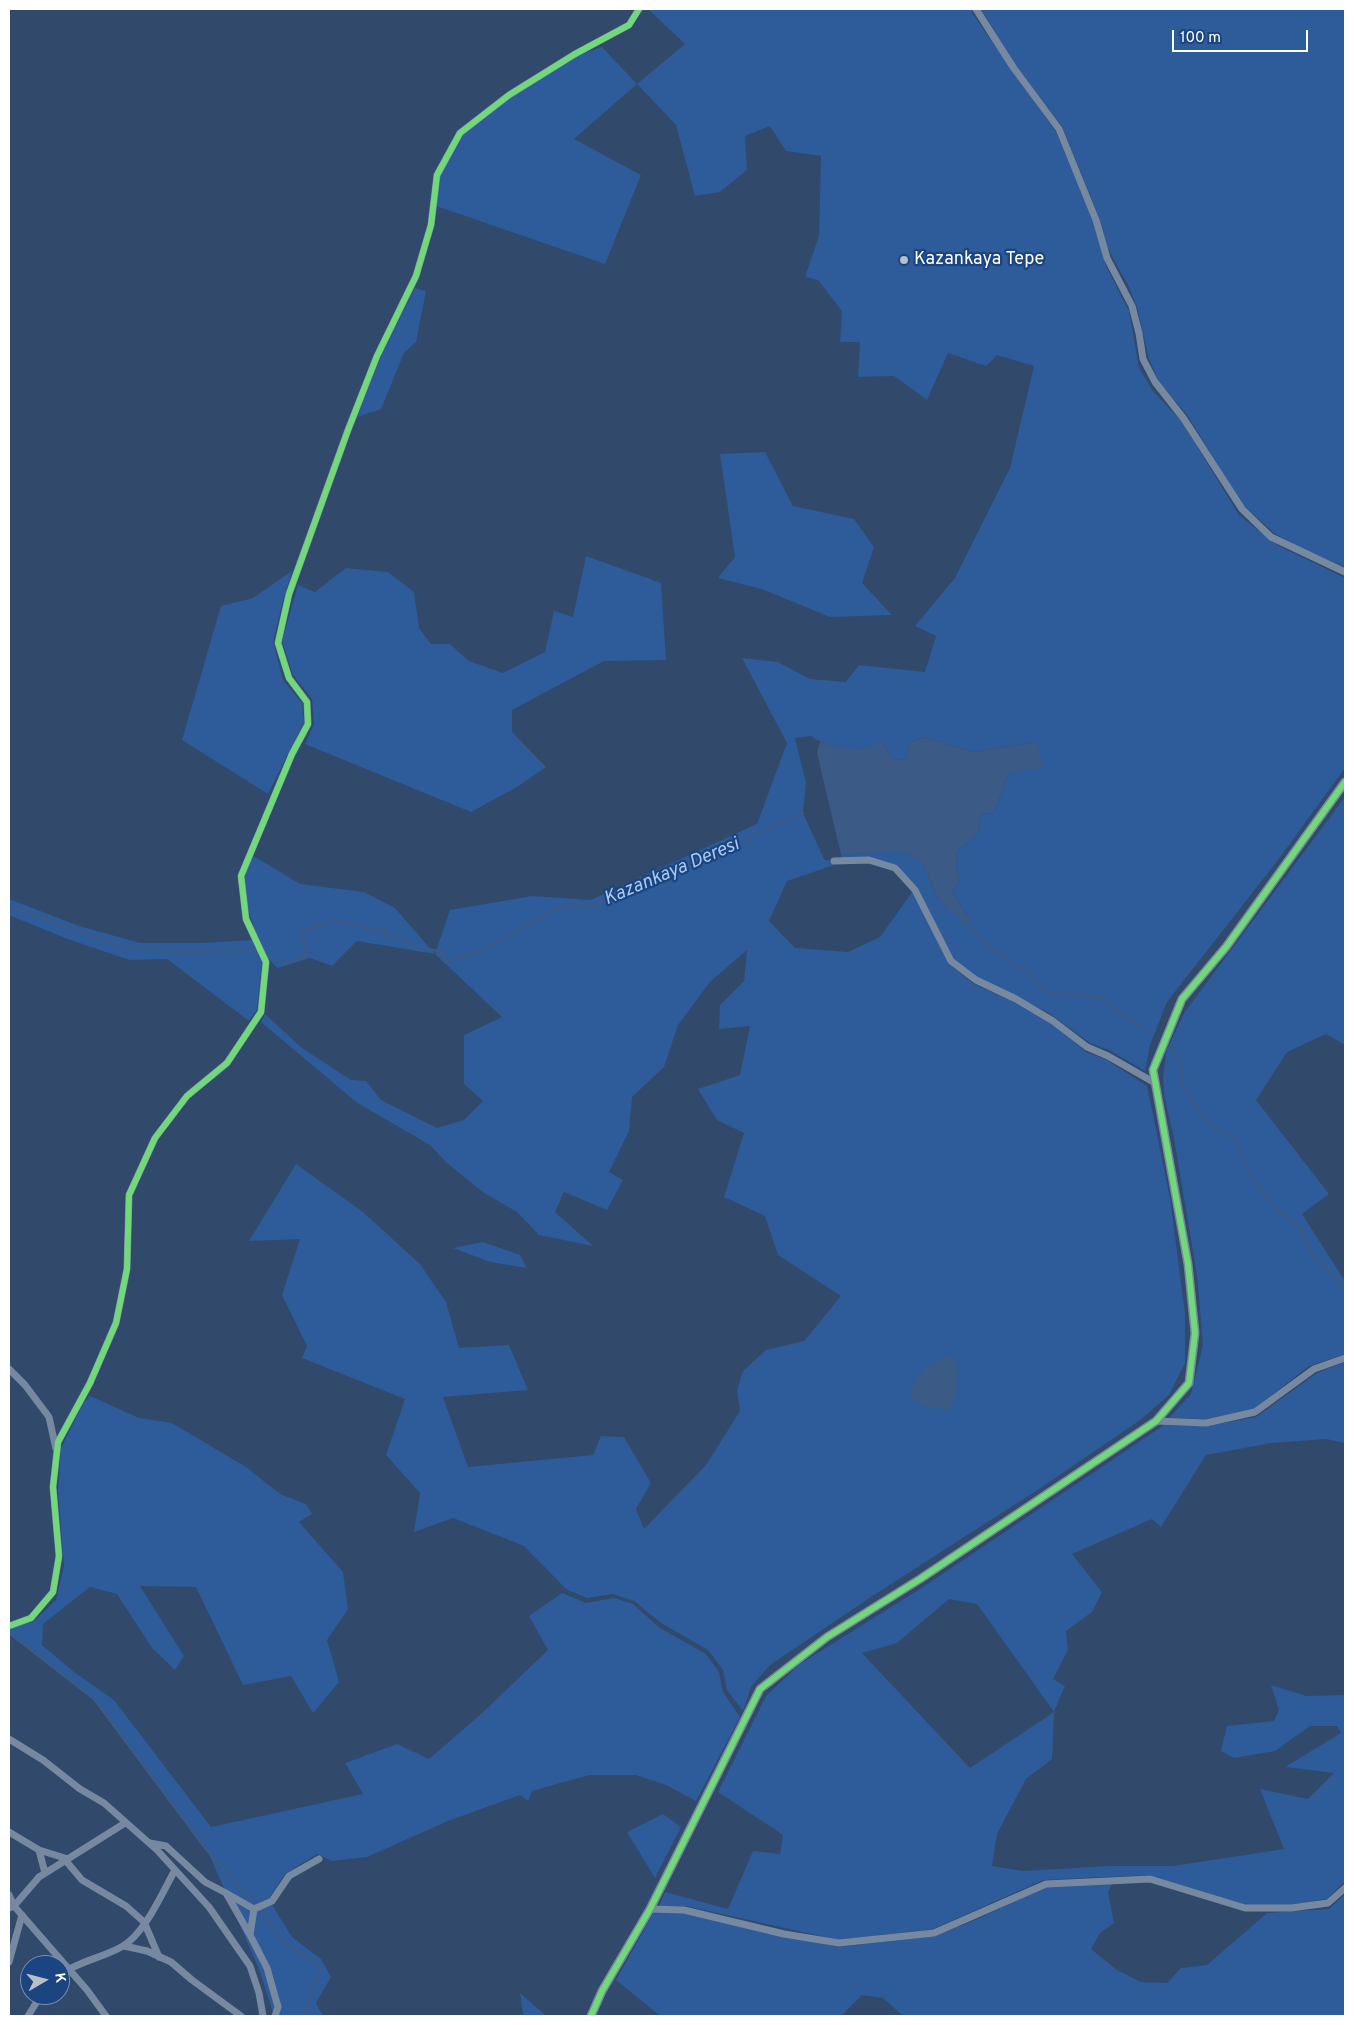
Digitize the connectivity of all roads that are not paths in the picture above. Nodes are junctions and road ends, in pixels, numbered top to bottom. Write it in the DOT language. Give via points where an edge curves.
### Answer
graph roads {
  1 [pos="640,9"];
  2 [pos="976,9"];
  3 [pos="1345,572"];
  4 [pos="1345,782"];
  5 [pos="834,861"];
  6 [pos="1155,1083"];
  7 [pos="1345,1358"];
  8 [pos="9,1368"];
  9 [pos="1156,1422"];
  10 [pos="57,1451"];
  11 [pos="9,1626"];
  12 [pos="9,1739"];
  13 [pos="125,1823"];
  14 [pos="9,1832"];
  15 [pos="149,1843"];
  16 [pos="39,1850"];
  17 [pos="319,1859"];
  18 [pos="67,1860"];
  19 [pos="175,1870"];
  20 [pos="45,1873"];
  21 [pos="1345,1888"];
  22 [pos="226,1893"];
  23 [pos="9,1895"];
  24 [pos="12,1907"];
  25 [pos="254,1909"];
  26 [pos="650,1909"];
  27 [pos="22,1915"];
  28 [pos="144,1922"];
  29 [pos="250,1935"];
  30 [pos="124,1946"];
  31 [pos="56,1955"];
  32 [pos="159,1957"];
  33 [pos="9,1962"];
  34 [pos="70,1968"];
  35 [pos="70,1971"];
  36 [pos="35,2005"];
  37 [pos="28,2016"];
  38 [pos="106,2016"];
  39 [pos="241,2016"];
  40 [pos="263,2016"];
  41 [pos="275,2016"];
  42 [pos="591,2016"];
  1 -- 10 [label="street" via="628,25 509,95 460,133 437,175 431,224 416,276 377,356 348,430 289,594 278,643 289,678 306,702 308,724 292,754 241,876 246,918 266,962 261,1012 227,1063 187,1096 154,1138 129,1195 127,1269 116,1323 90,1383 58,1442"];
  2 -- 3 [label="street" via="1013,67 1059,129 1096,220 1107,258 1132,306 1143,359 1155,382 1184,419 1242,510 1271,537"];
  4 -- 6 [label="street" via="1226,947 1182,999 1153,1070"];
  5 -- 6 [label="street" via="869,860 894,868 915,890 951,960 976,980 1053,1021 1087,1047"];
  6 -- 9 [label="street" via="1188,1264 1195,1333 1189,1383"];
  7 -- 9 [label="street" via="1314,1369 1255,1412 1206,1423"];
  8 -- 10 [label="street" via="49,1417"];
  9 -- 26 [label="street" via="827,1637 760,1689"];
  10 -- 11 [label="street" via="53,1487 59,1556 53,1592 31,1618"];
  12 -- 13 [label="street" via="104,1803"];
  13 -- 15 [label="street"];
  13 -- 18 [label="street"];
  14 -- 16 [label="street"];
  15 -- 19 [label="street"];
  15 -- 22 [label="street" via="166,1846 205,1882"];
  16 -- 18 [label="street"];
  16 -- 20 [label="street"];
  17 -- 25 [label="street" via="289,1876 272,1901"];
  18 -- 20 [label="street"];
  18 -- 28 [label="street" via="82,1880 126,1906"];
  19 -- 28 [label="street"];
  19 -- 40 [label="street" via="209,1907 250,1966 260,1994"];
  20 -- 24 [label="street"];
  21 -- 26 [label="street" via="1328,1903 1291,1908 1245,1908 1150,1879 1046,1884 934,1933 839,1943 784,1934 684,1910"];
  22 -- 25 [label="street"];
  22 -- 29 [label="street"];
  23 -- 24 [label="street"];
  24 -- 27 [label="street"];
  25 -- 29 [label="street"];
  26 -- 42 [label="street"];
  27 -- 31 [label="street"];
  27 -- 33 [label="street"];
  28 -- 30 [label="street"];
  28 -- 32 [label="street"];
  29 -- 41 [label="street" via="267,1968 278,2007"];
  30 -- 32 [label="street"];
  30 -- 34 [label="street"];
  32 -- 39 [label="street" via="171,1962"];
  35 -- 38 [label="street"];
  36 -- 37 [label="street"];
}
